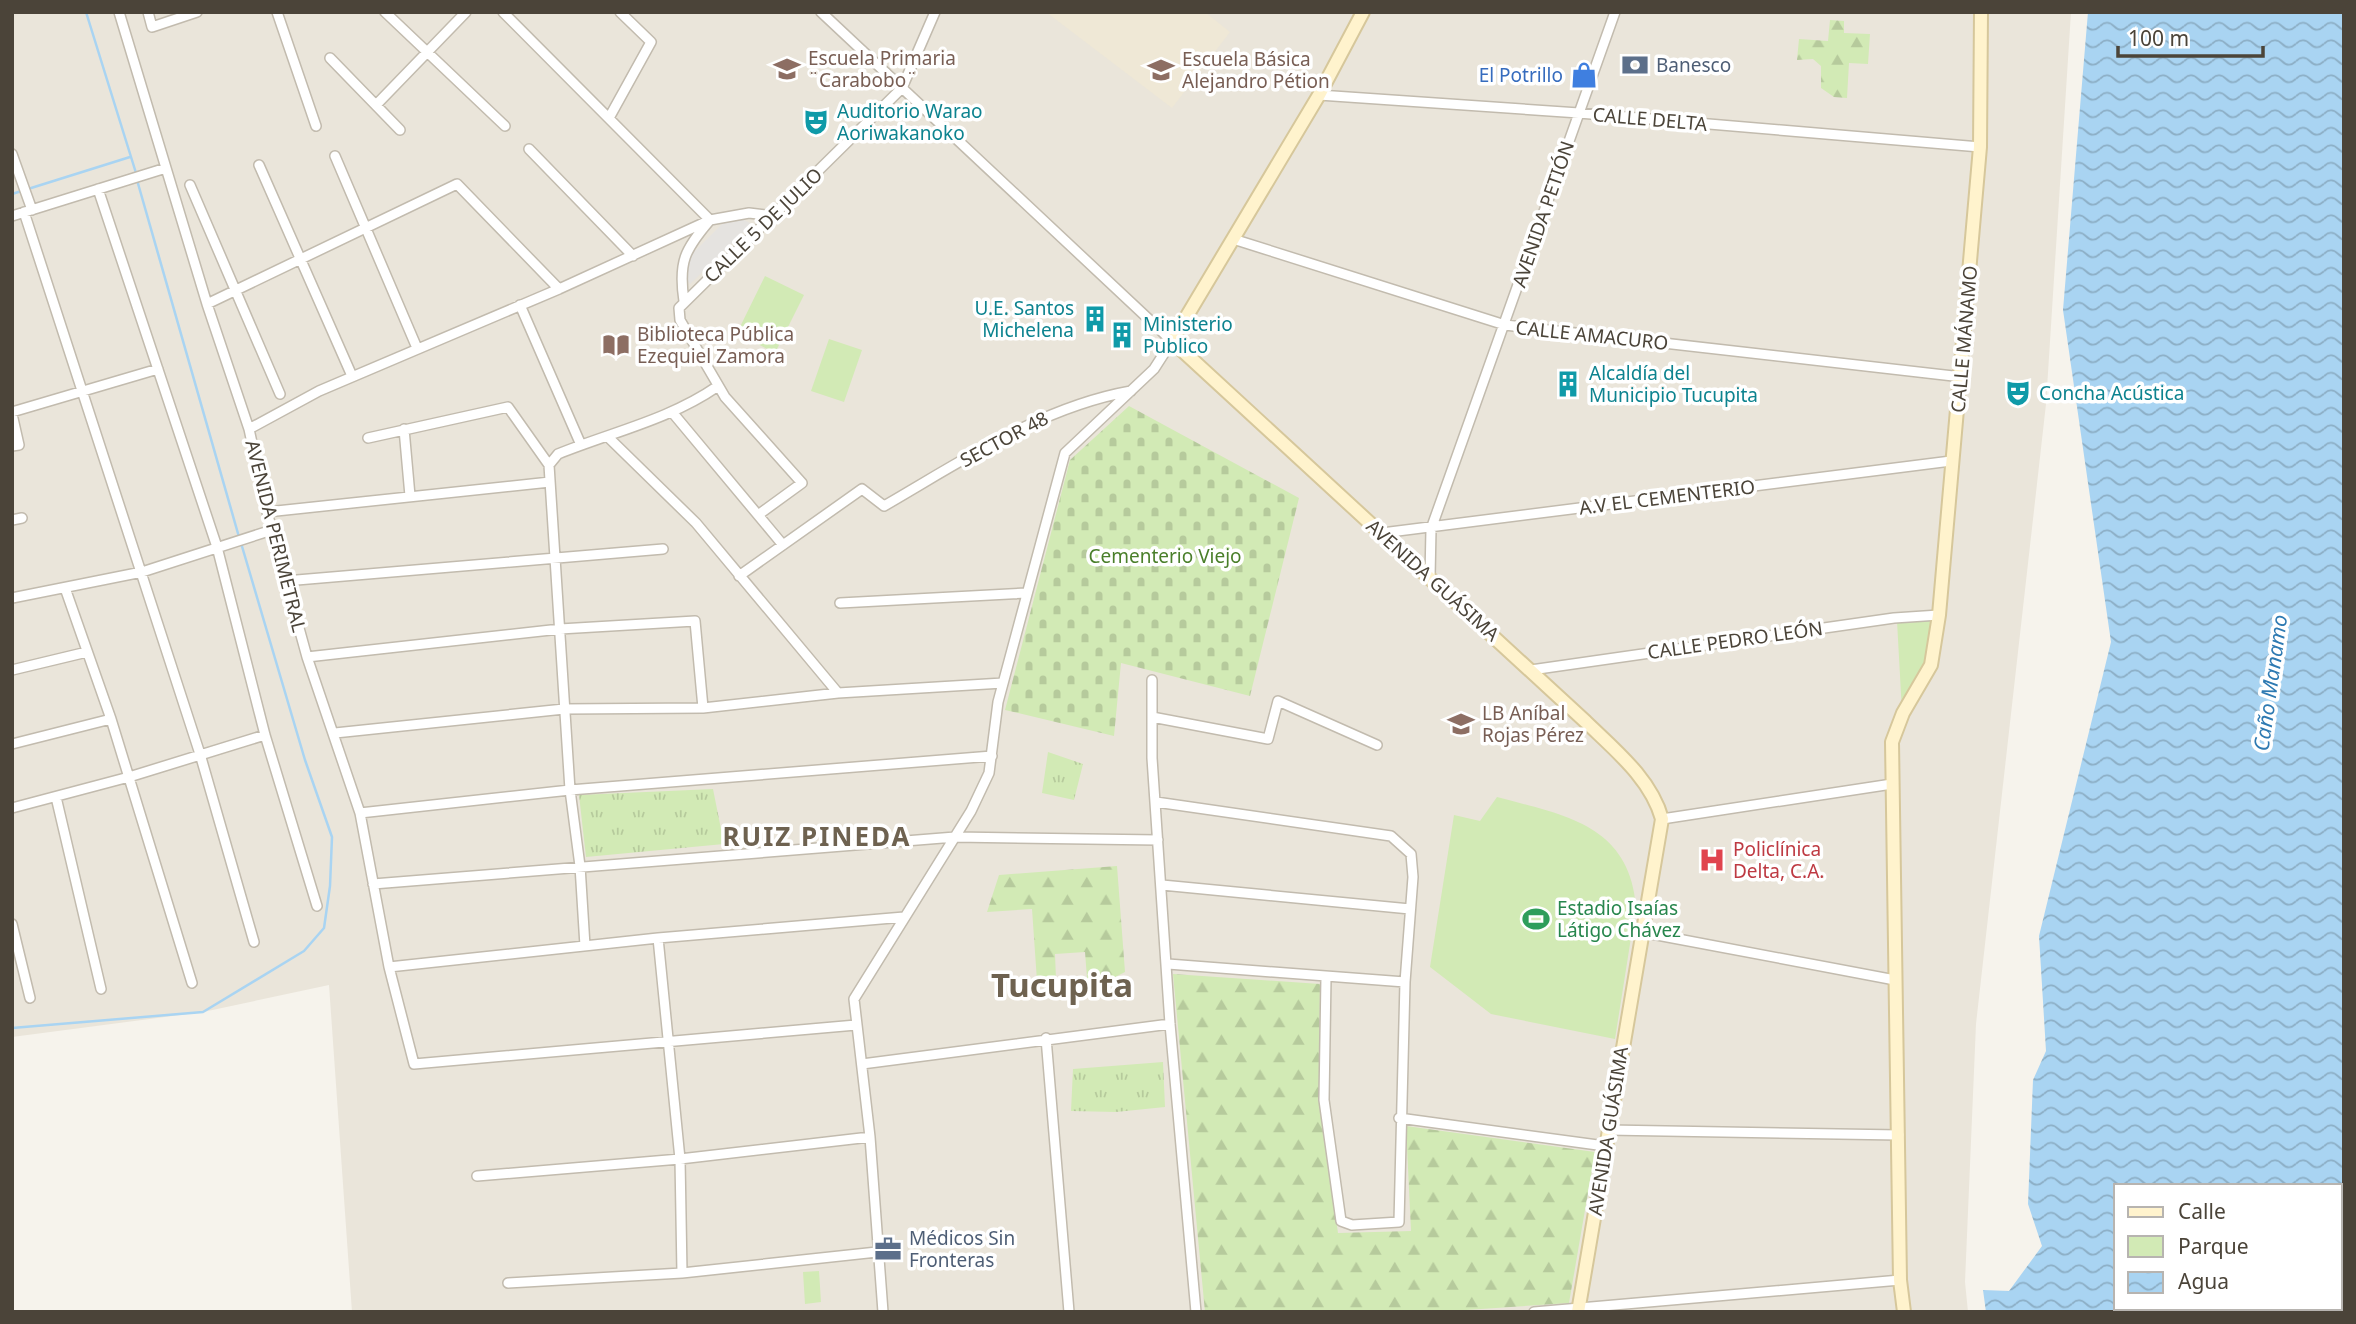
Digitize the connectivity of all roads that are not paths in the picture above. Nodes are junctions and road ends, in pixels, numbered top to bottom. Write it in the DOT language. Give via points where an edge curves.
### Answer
graph roads {
  1 [pos="119,12"];
  2 [pos="148,12"];
  3 [pos="197,12"];
  4 [pos="277,12"];
  5 [pos="385,12"];
  6 [pos="466,12"];
  7 [pos="503,12"];
  8 [pos="620,12"];
  9 [pos="821,12"];
  10 [pos="935,12"];
  11 [pos="1363,12"];
  12 [pos="1615,12"];
  13 [pos="1981,12"];
  14 [pos="427,53"];
  15 [pos="330,58"];
  16 [pos="902,88"];
  17 [pos="1319,95"];
  18 [pos="376,105"];
  19 [pos="1579,113"];
  20 [pos="608,118"];
  21 [pos="316,126"];
  22 [pos="505,126"];
  23 [pos="400,130"];
  24 [pos="1980,147"];
  25 [pos="529,149"];
  26 [pos="12,154"];
  27 [pos="335,156"];
  28 [pos="259,165"];
  29 [pos="166,168"];
  30 [pos="190,185"];
  31 [pos="98,189"];
  32 [pos="29,209"];
  33 [pos="12,216"];
  34 [pos="774,216"];
  35 [pos="710,220"];
  36 [pos="365,228"];
  37 [pos="1233,239"];
  38 [pos="633,256"];
  39 [pos="300,257"];
  40 [pos="235,289"];
  41 [pos="559,289"];
  42 [pos="684,301"];
  43 [pos="207,304"];
  44 [pos="520,305"];
  45 [pos="1505,325"];
  46 [pos="1172,341"];
  47 [pos="417,348"];
  48 [pos="158,369"];
  49 [pos="352,376"];
  50 [pos="1962,377"];
  51 [pos="718,386"];
  52 [pos="1132,391"];
  53 [pos="85,392"];
  54 [pos="280,394"];
  55 [pos="672,412"];
  56 [pos="12,413"];
  57 [pos="249,429"];
  58 [pos="404,429"];
  59 [pos="608,437"];
  60 [pos="368,438"];
  61 [pos="581,445"];
  62 [pos="12,446"];
  63 [pos="1951,461"];
  64 [pos="549,466"];
  65 [pos="550,482"];
  66 [pos="410,496"];
  67 [pos="267,512"];
  68 [pos="758,516"];
  69 [pos="1431,529"];
  70 [pos="272,530"];
  71 [pos="1382,533"];
  72 [pos="783,545"];
  73 [pos="217,547"];
  74 [pos="663,549"];
  75 [pos="554,559"];
  76 [pos="142,572"];
  77 [pos="739,576"];
  78 [pos="1430,577"];
  79 [pos="285,581"];
  80 [pos="65,588"];
  81 [pos="1026,593"];
  82 [pos="12,598"];
  83 [pos="840,603"];
  84 [pos="1939,615"];
  85 [pos="560,629"];
  86 [pos="87,652"];
  87 [pos="307,657"];
  88 [pos="12,670"];
  89 [pos="1531,670"];
  90 [pos="1152,680"];
  91 [pos="1003,683"];
  92 [pos="838,693"];
  93 [pos="703,708"];
  94 [pos="565,709"];
  95 [pos="1152,717"];
  96 [pos="111,719"];
  97 [pos="335,733"];
  98 [pos="265,736"];
  99 [pos="12,744"];
  100 [pos="1377,745"];
  101 [pos="200,754"];
  102 [pos="992,756"];
  103 [pos="129,777"];
  104 [pos="1892,784"];
  105 [pos="570,790"];
  106 [pos="57,797"];
  107 [pos="1156,802"];
  108 [pos="12,808"];
  109 [pos="360,813"];
  110 [pos="1662,819"];
  111 [pos="955,837"];
  112 [pos="1157,840"];
  113 [pos="580,866"];
  114 [pos="373,884"];
  115 [pos="1162,885"];
  116 [pos="317,906"];
  117 [pos="1410,909"];
  118 [pos="904,917"];
  119 [pos="12,924"];
  120 [pos="1641,932"];
  121 [pos="658,938"];
  122 [pos="254,942"];
  123 [pos="585,946"];
  124 [pos="1168,964"];
  125 [pos="389,967"];
  126 [pos="1326,977"];
  127 [pos="1895,980"];
  128 [pos="1405,982"];
  129 [pos="192,983"];
  130 [pos="101,989"];
  131 [pos="30,998"];
  132 [pos="1170,1024"];
  133 [pos="856,1026"];
  134 [pos="1046,1038"];
  135 [pos="667,1041"];
  136 [pos="862,1064"];
  137 [pos="1399,1118"];
  138 [pos="1608,1130"];
  139 [pos="1899,1135"];
  140 [pos="870,1137"];
  141 [pos="1605,1146"];
  142 [pos="680,1159"];
  143 [pos="477,1176"];
  144 [pos="877,1252"];
  145 [pos="682,1273"];
  146 [pos="1900,1280"];
  147 [pos="508,1283"];
  148 [pos="1578,1310"];
  149 [pos="883,1312"];
  150 [pos="1069,1312"];
  151 [pos="1196,1312"];
  152 [pos="1534,1312"];
  153 [pos="1904,1312"];
  1 -- 29 [label="street, AVENIDA PERIMETRAL"];
  2 -- 3 [label="street" via="152,27"];
  4 -- 21 [label="street"];
  5 -- 14 [label="street"];
  6 -- 14 [label="street"];
  7 -- 20 [label="street"];
  8 -- 20 [label="street" via="651,42"];
  9 -- 16 [label="street, AVENIDA GUÁSIMA"];
  10 -- 16 [label="street, CALLE 5 DE JULIO"];
  11 -- 17 [label="main road"];
  12 -- 19 [label="street, AVENIDA PETIÓN"];
  13 -- 24 [label="main road, CALLE MÁNAMO"];
  14 -- 18 [label="street"];
  14 -- 22 [label="street"];
  15 -- 18 [label="street"];
  16 -- 34 [label="street, CALLE 5 DE JULIO"];
  16 -- 46 [label="street, AVENIDA GUÁSIMA"];
  17 -- 19 [label="street, CALLE DELTA"];
  17 -- 37 [label="main road"];
  18 -- 23 [label="street"];
  19 -- 24 [label="street, CALLE DELTA"];
  19 -- 45 [label="street, AVENIDA PETIÓN"];
  20 -- 35 [label="street"];
  24 -- 50 [label="main road, CALLE MÁNAMO"];
  25 -- 38 [label="street"];
  26 -- 32 [label="street"];
  27 -- 36 [label="street"];
  28 -- 39 [label="street"];
  29 -- 31 [label="street"];
  29 -- 43 [label="street, AVENIDA PERIMETRAL"];
  30 -- 40 [label="street"];
  31 -- 32 [label="street"];
  31 -- 48 [label="street"];
  32 -- 33 [label="street"];
  32 -- 53 [label="street"];
  34 -- 35 [label="street" via="749,213"];
  34 -- 42 [label="street, CALLE 5 DE JULIO"];
  35 -- 38 [label="street"];
  35 -- 42 [label="street" via="684,256"];
  36 -- 39 [label="street"];
  36 -- 41 [label="street" via="457,184"];
  36 -- 47 [label="street"];
  37 -- 45 [label="street, CALLE AMACURO"];
  37 -- 46 [label="main road"];
  38 -- 41 [label="street"];
  39 -- 40 [label="street"];
  39 -- 49 [label="street"];
  40 -- 43 [label="street"];
  40 -- 54 [label="street"];
  41 -- 44 [label="street"];
  42 -- 51 [label="street" via="678,308 680,320"];
  43 -- 57 [label="street, AVENIDA PERIMETRAL"];
  44 -- 47 [label="street"];
  44 -- 61 [label="street"];
  45 -- 50 [label="street, CALLE AMACURO"];
  45 -- 69 [label="street, AVENIDA PETIÓN"];
  46 -- 52 [label="street"];
  46 -- 71 [label="main road, AVENIDA GUÁSIMA"];
  47 -- 49 [label="street"];
  48 -- 53 [label="street"];
  48 -- 73 [label="street"];
  49 -- 57 [label="street"];
  50 -- 63 [label="main road, CALLE MÁNAMO"];
  51 -- 55 [label="street"];
  51 -- 68 [label="street" via="802,483"];
  52 -- 72 [label="street, SECTOR 48" via="1055,412 884,506 862,489"];
  52 -- 81 [label="street" via="1065,453"];
  53 -- 56 [label="street"];
  53 -- 76 [label="street"];
  55 -- 59 [label="street"];
  55 -- 68 [label="street"];
  56 -- 62 [label="street" via="19,445"];
  57 -- 67 [label="street, AVENIDA PERIMETRAL"];
  58 -- 60 [label="street"];
  58 -- 64 [label="street" via="508,407"];
  58 -- 66 [label="street"];
  59 -- 61 [label="street"];
  59 -- 77 [label="street" via="696,523"];
  61 -- 64 [label="street" via="558,454"];
  63 -- 69 [label="street, A.V EL CEMENTERIO"];
  63 -- 84 [label="main road, CALLE MÁNAMO"];
  64 -- 65 [label="street"];
  65 -- 66 [label="street"];
  65 -- 75 [label="street"];
  66 -- 67 [label="street"];
  67 -- 70 [label="street, AVENIDA PERIMETRAL"];
  68 -- 72 [label="street"];
  69 -- 71 [label="street, A.V EL CEMENTERIO"];
  69 -- 78 [label="street, AVENIDA PETIÓN"];
  70 -- 73 [label="street"];
  70 -- 79 [label="street, AVENIDA PERIMETRAL"];
  71 -- 78 [label="main road, AVENIDA GUÁSIMA"];
  72 -- 77 [label="street"];
  73 -- 76 [label="street"];
  73 -- 98 [label="street"];
  74 -- 75 [label="street"];
  75 -- 79 [label="street"];
  75 -- 85 [label="street"];
  76 -- 80 [label="street"];
  76 -- 101 [label="street"];
  77 -- 92 [label="street"];
  78 -- 89 [label="main road, AVENIDA GUÁSIMA"];
  79 -- 87 [label="street, AVENIDA PERIMETRAL"];
  80 -- 82 [label="street"];
  80 -- 86 [label="street"];
  81 -- 83 [label="street"];
  81 -- 91 [label="street"];
  84 -- 89 [label="street, CALLE PEDRO LEÓN"];
  84 -- 104 [label="main road, CALLE MÁNAMO" via="1931,665 1892,742"];
  85 -- 87 [label="street"];
  85 -- 93 [label="street" via="695,621"];
  85 -- 94 [label="street"];
  86 -- 88 [label="street"];
  86 -- 96 [label="street"];
  87 -- 97 [label="street, AVENIDA PERIMETRAL"];
  89 -- 110 [label="main road, AVENIDA GUÁSIMA" via="1633,769 1651,793"];
  90 -- 95 [label="street"];
  91 -- 92 [label="street"];
  91 -- 102 [label="street"];
  92 -- 93 [label="street"];
  93 -- 94 [label="street"];
  94 -- 97 [label="street"];
  94 -- 105 [label="street"];
  95 -- 100 [label="street" via="1268,739 1278,701"];
  95 -- 107 [label="street"];
  96 -- 99 [label="street"];
  96 -- 103 [label="street"];
  97 -- 109 [label="street, AVENIDA PERIMETRAL"];
  98 -- 101 [label="street"];
  98 -- 116 [label="street"];
  101 -- 103 [label="street"];
  101 -- 122 [label="street"];
  102 -- 105 [label="street"];
  102 -- 111 [label="street" via="982,791"];
  103 -- 106 [label="street"];
  103 -- 129 [label="street"];
  104 -- 110 [label="street"];
  104 -- 127 [label="main road"];
  105 -- 109 [label="street"];
  105 -- 113 [label="street"];
  106 -- 108 [label="street"];
  106 -- 130 [label="street"];
  107 -- 112 [label="street"];
  107 -- 117 [label="street" via="1391,836 1410,854"];
  109 -- 114 [label="street, AVENIDA PERIMETRAL"];
  110 -- 120 [label="main road, AVENIDA GUÁSIMA"];
  111 -- 112 [label="street"];
  111 -- 113 [label="street"];
  111 -- 118 [label="street"];
  112 -- 115 [label="street"];
  113 -- 114 [label="street"];
  113 -- 123 [label="street"];
  114 -- 125 [label="street, AVENIDA PERIMETRAL"];
  115 -- 117 [label="street"];
  115 -- 124 [label="street"];
  117 -- 128 [label="street"];
  118 -- 121 [label="street"];
  118 -- 133 [label="street" via="854,999"];
  119 -- 131 [label="street"];
  120 -- 127 [label="street"];
  120 -- 138 [label="main road, AVENIDA GUÁSIMA"];
  121 -- 123 [label="street"];
  121 -- 135 [label="street"];
  123 -- 125 [label="street"];
  124 -- 126 [label="street"];
  124 -- 132 [label="street"];
  125 -- 135 [label="street, AVENIDA PERIMETRAL" via="414,1064"];
  126 -- 128 [label="street"];
  126 -- 137 [label="street" via="1324,1100 1341,1221 1399,1222"];
  127 -- 139 [label="main road"];
  128 -- 137 [label="street"];
  132 -- 134 [label="street"];
  132 -- 151 [label="street"];
  133 -- 135 [label="street"];
  133 -- 136 [label="street"];
  134 -- 136 [label="street"];
  134 -- 150 [label="street"];
  135 -- 142 [label="street"];
  136 -- 140 [label="street"];
  137 -- 141 [label="street"];
  138 -- 139 [label="street"];
  138 -- 141 [label="main road, AVENIDA GUÁSIMA"];
  139 -- 146 [label="main road"];
  140 -- 142 [label="street"];
  140 -- 144 [label="street"];
  141 -- 148 [label="main road, AVENIDA GUÁSIMA"];
  142 -- 143 [label="street"];
  142 -- 145 [label="street"];
  144 -- 145 [label="street"];
  144 -- 149 [label="street"];
  145 -- 147 [label="street"];
  146 -- 148 [label="street"];
  146 -- 153 [label="main road"];
  148 -- 152 [label="street"];
}
